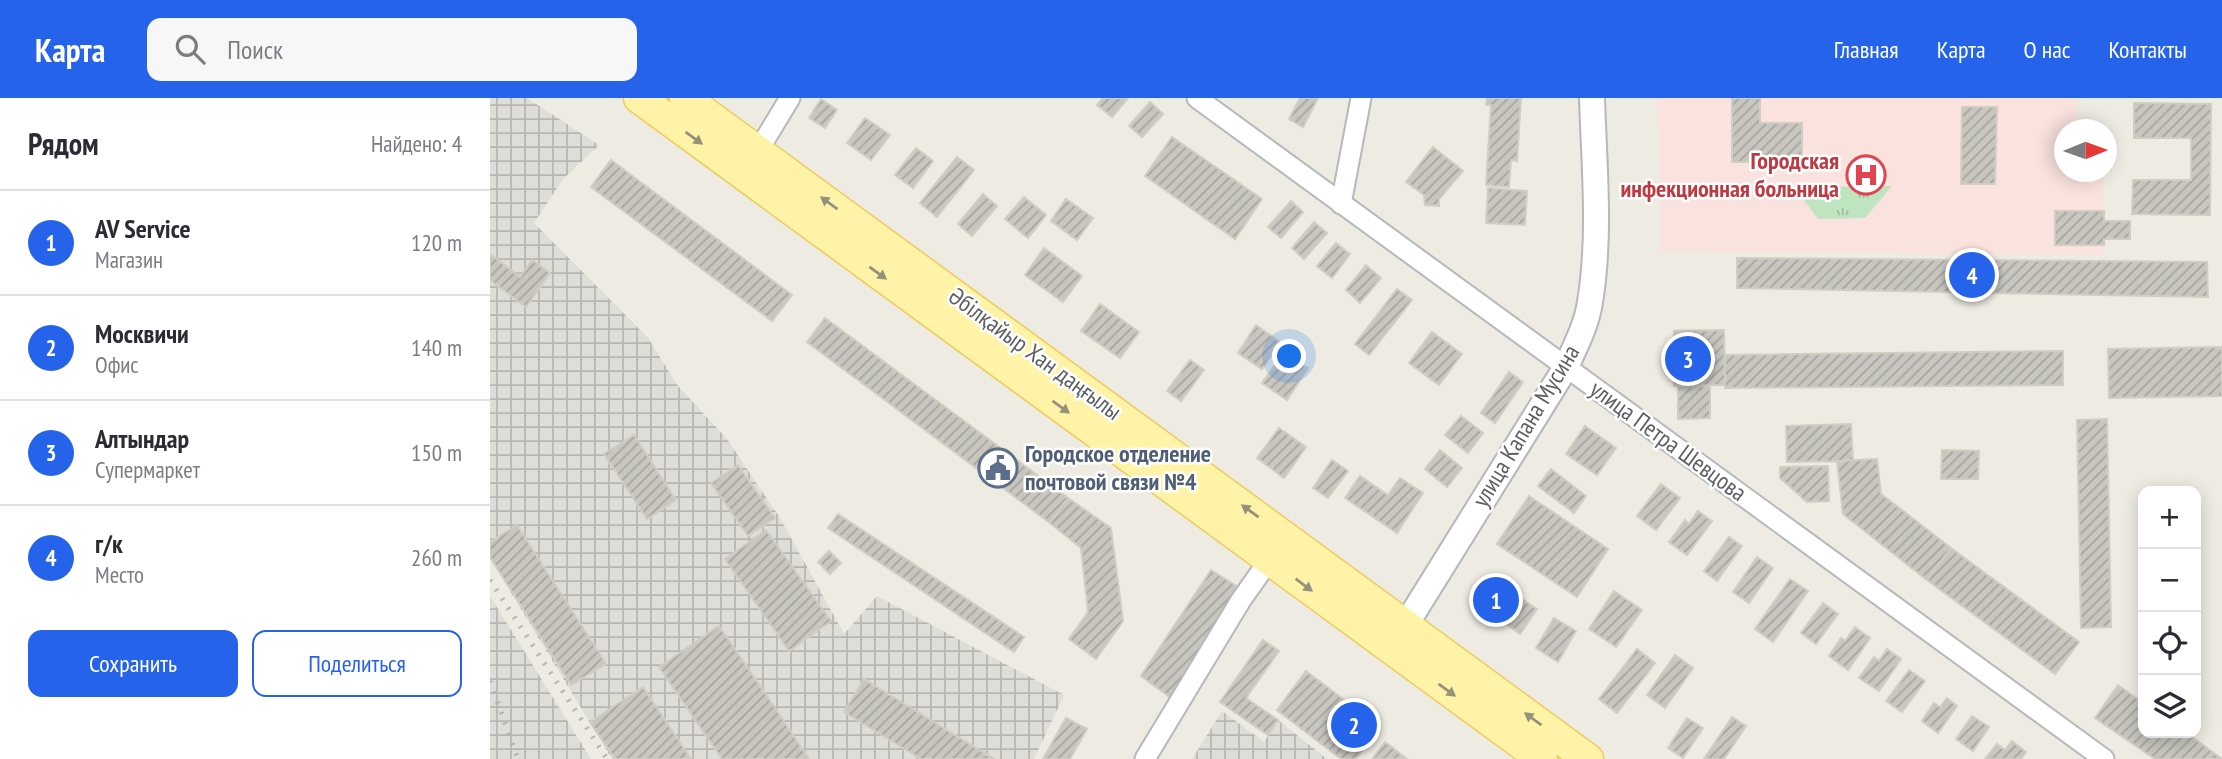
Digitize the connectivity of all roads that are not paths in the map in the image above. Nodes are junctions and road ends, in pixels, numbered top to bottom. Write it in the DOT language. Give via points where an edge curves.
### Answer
graph roads {
  1 [pos="639,98"];
  2 [pos="685,98"];
  3 [pos="790,98"];
  4 [pos="1197,98"];
  5 [pos="1361,98"];
  6 [pos="1592,98"];
  7 [pos="750,162"];
  8 [pos="1341,204"];
  9 [pos="1566,367"];
  10 [pos="1278,548"];
  11 [pos="1397,637"];
  12 [pos="1145,759"];
  13 [pos="1542,759"];
  14 [pos="1588,759"];
  15 [pos="2105,759"];
  1 -- 7 [label="main road, Әбілқайыр Хан даңғылы, one-way"];
  2 -- 7 [label="main road, Әбілқайыр Хан даңғылы"];
  3 -- 7 [label="street"];
  4 -- 8 [label="street, улица Петра Шевцова"];
  5 -- 8 [label="street"];
  6 -- 9 [label="street, улица Капана Мусина" via="1596,229 1590,303"];
  7 -- 10 [label="main road, Әбілқайыр Хан даңғылы"];
  8 -- 9 [label="street, улица Петра Шевцова"];
  9 -- 11 [label="street, улица Капана Мусина"];
  9 -- 15 [label="street, улица Петра Шевцова"];
  10 -- 11 [label="main road, Әбілқайыр Хан даңғылы"];
  10 -- 12 [label="street" via="1241,600"];
  11 -- 13 [label="main road, Әбілқайыр Хан даңғылы, one-way"];
  14 -- 11 [label="main road, Әбілқайыр Хан даңғылы, one-way"];
}
